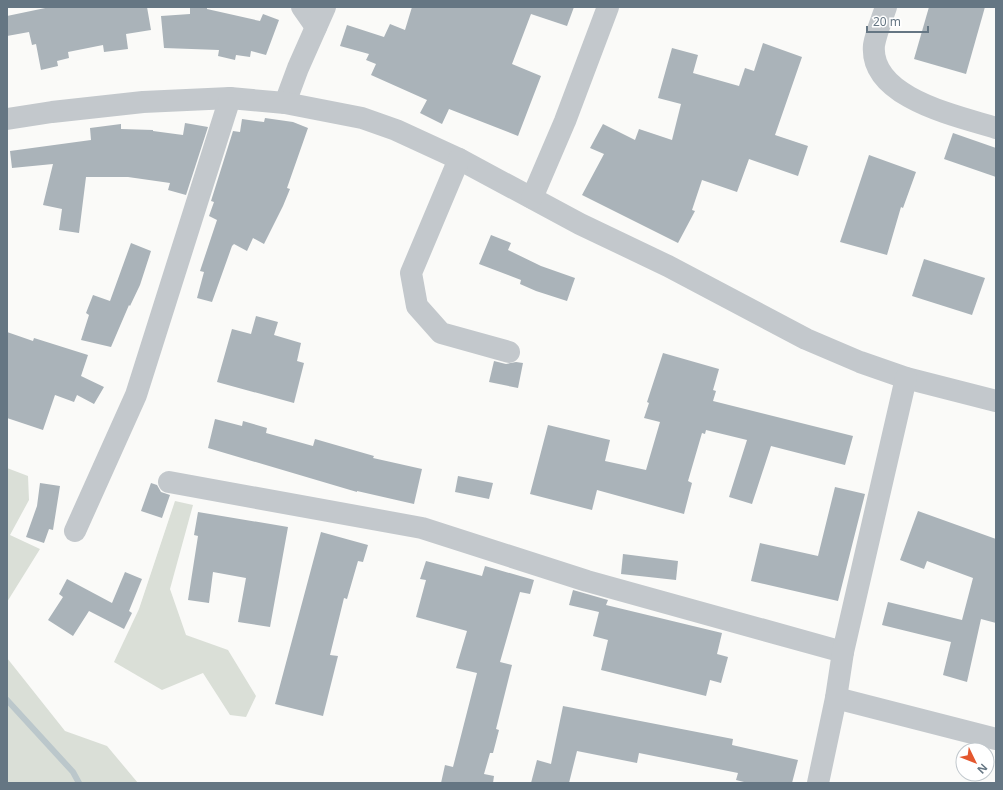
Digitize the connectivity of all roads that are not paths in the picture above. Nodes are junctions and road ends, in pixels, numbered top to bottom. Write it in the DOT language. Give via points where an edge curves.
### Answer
graph roads {
  1 [pos="302,7"];
  2 [pos="325,7"];
  3 [pos="608,7"];
  4 [pos="886,7"];
  5 [pos="316,27"];
  6 [pos="230,98"];
  7 [pos="285,103"];
  8 [pos="7,119"];
  9 [pos="996,128"];
  10 [pos="459,159"];
  11 [pos="532,198"];
  12 [pos="509,352"];
  13 [pos="906,378"];
  14 [pos="996,401"];
  15 [pos="169,482"];
  16 [pos="75,531"];
  17 [pos="843,652"];
  18 [pos="836,698"];
  19 [pos="996,739"];
  20 [pos="818,783"];
  1 -- 5 [label="street"];
  2 -- 5 [label="street"];
  3 -- 11 [label="street" via="565,121"];
  4 -- 9 [label="street" via="874,45 876,65 885,79 909,98"];
  5 -- 7 [label="street"];
  6 -- 7 [label="street"];
  6 -- 8 [label="street" via="143,102"];
  6 -- 16 [label="street" via="136,395"];
  7 -- 10 [label="street" via="368,120"];
  10 -- 11 [label="street"];
  10 -- 12 [label="street" via="411,273 417,306 441,333"];
  11 -- 13 [label="street" via="806,339"];
  13 -- 14 [label="street"];
  13 -- 17 [label="street"];
  15 -- 17 [label="street" via="422,528 587,581"];
  17 -- 18 [label="street"];
  18 -- 19 [label="street"];
  18 -- 20 [label="street"];
}
